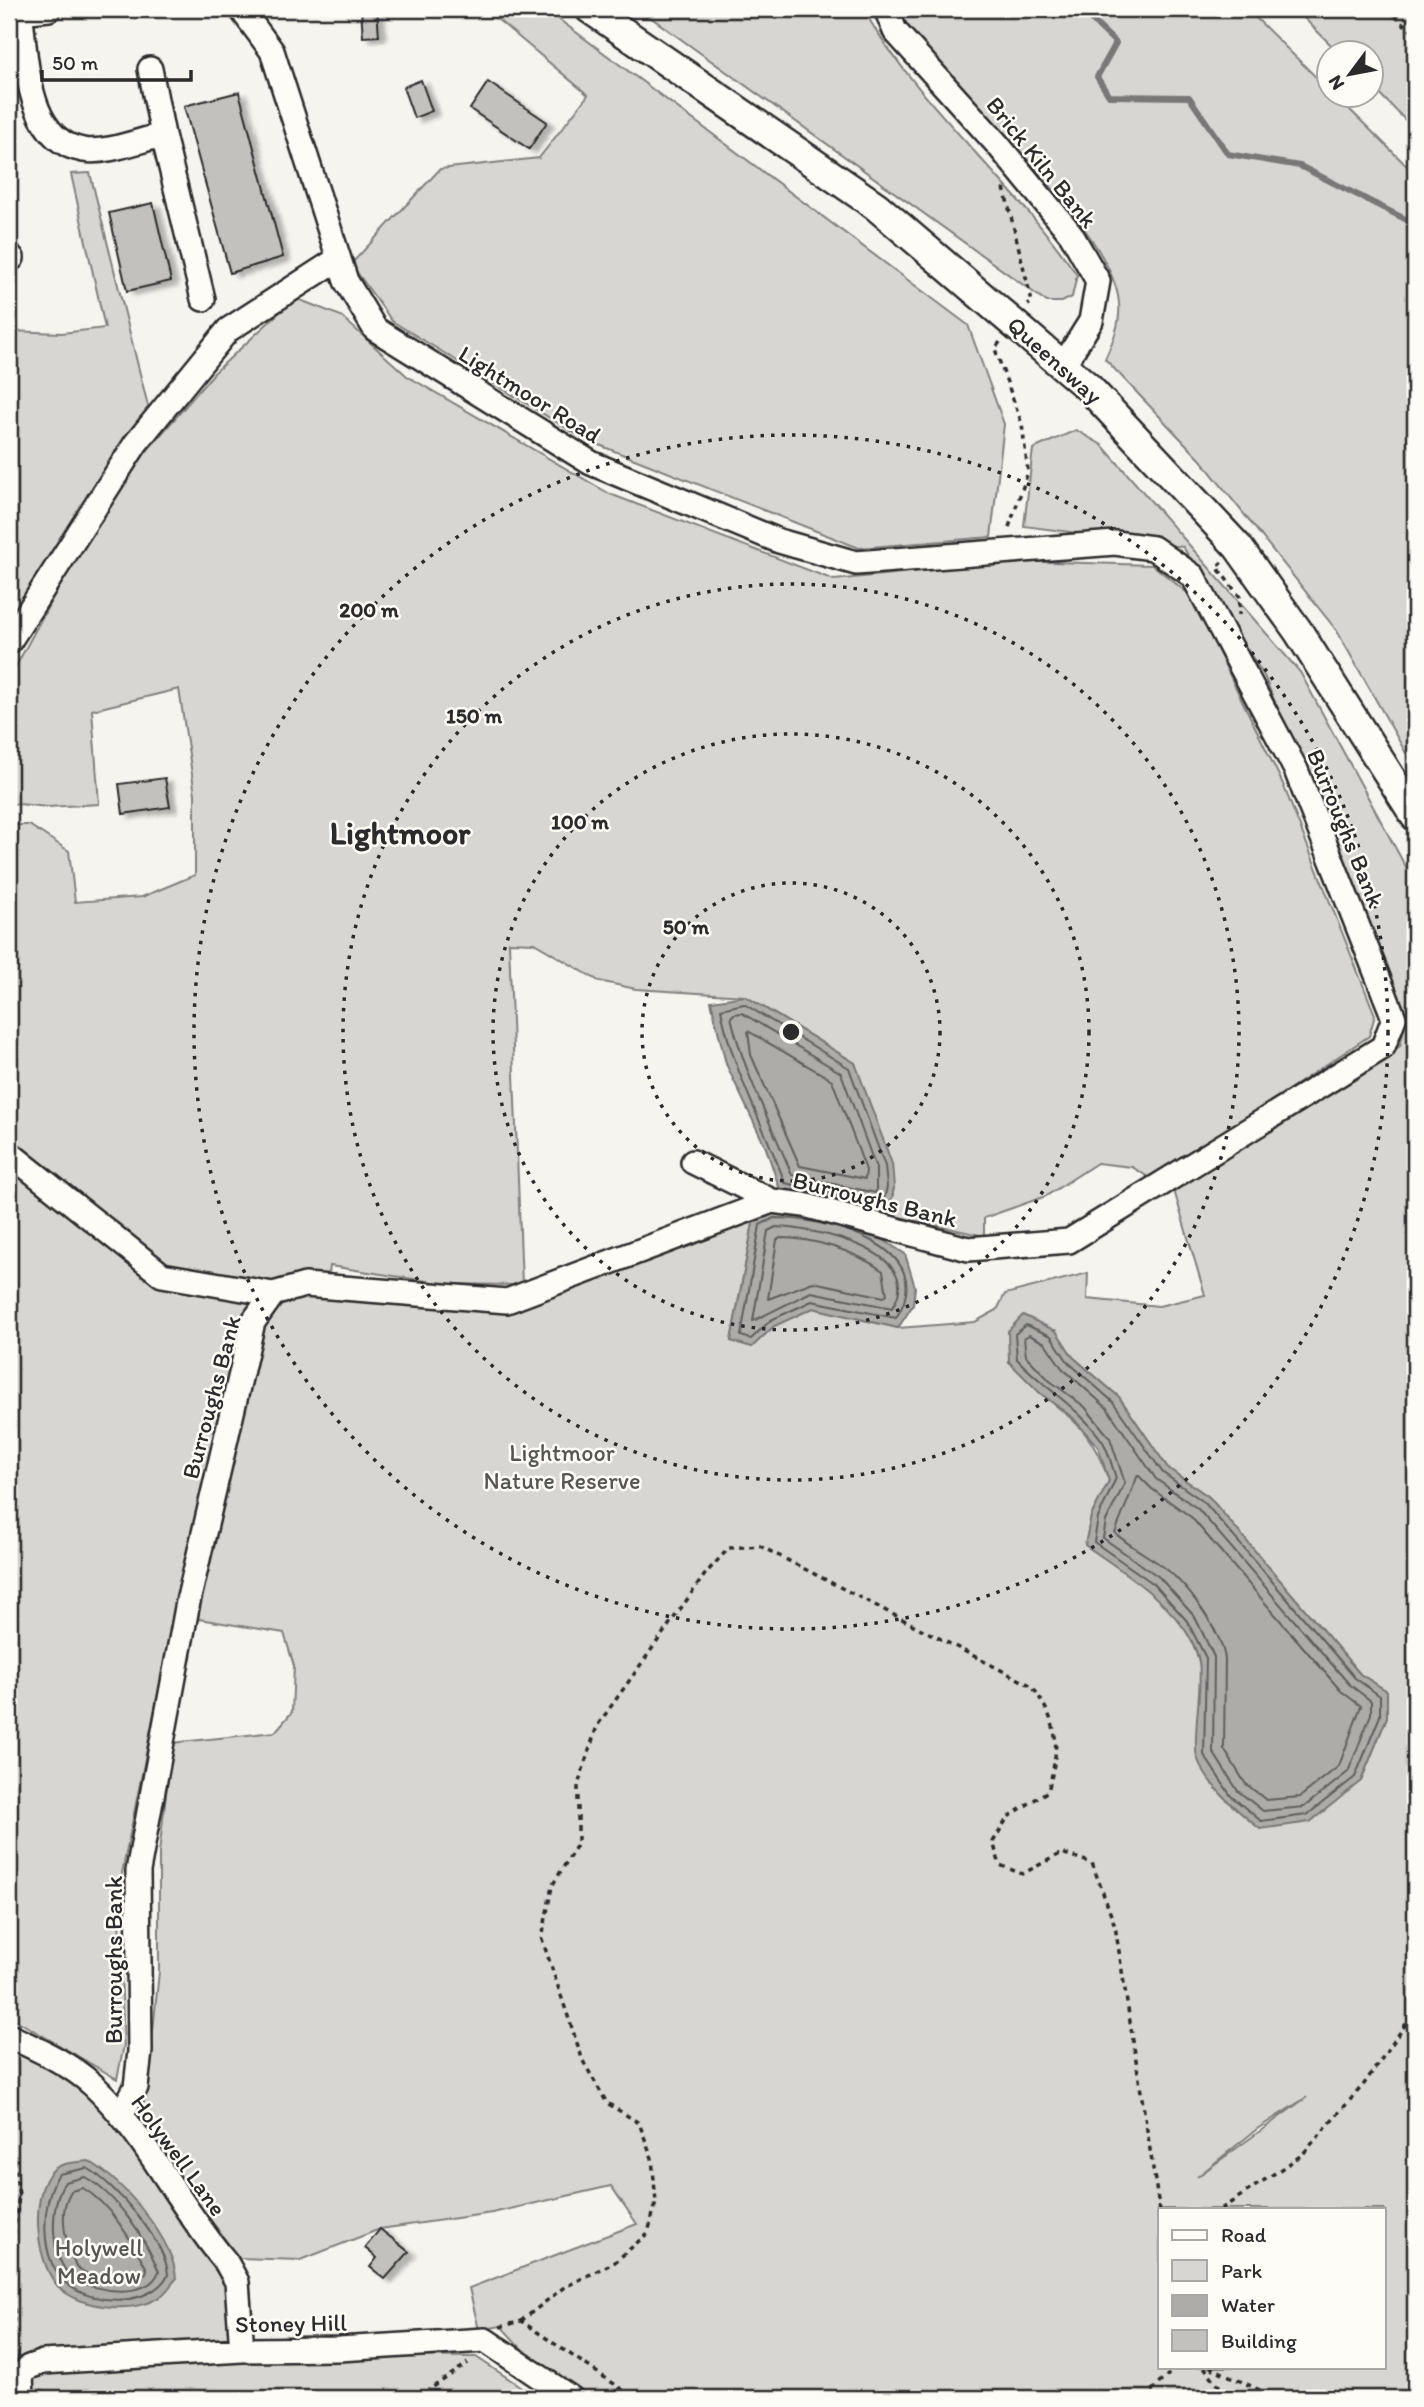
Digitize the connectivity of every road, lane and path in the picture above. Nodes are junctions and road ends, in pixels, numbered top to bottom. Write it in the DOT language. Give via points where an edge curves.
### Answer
graph roads {
  1 [pos="49,9"];
  2 [pos="241,9"];
  3 [pos="590,9"];
  4 [pos="886,9"];
  5 [pos="1387,9"];
  6 [pos="14,12"];
  7 [pos="1415,33"];
  8 [pos="149,69"];
  9 [pos="163,135"];
  10 [pos="1001,176"];
  11 [pos="338,259"];
  12 [pos="203,299"];
  13 [pos="1013,323"];
  14 [pos="1064,364"];
  15 [pos="1238,547"];
  16 [pos="1000,552"];
  17 [pos="1238,616"];
  18 [pos="9,642"];
  19 [pos="1415,816"];
  20 [pos="9,1153"];
  21 [pos="693,1162"];
  22 [pos="772,1201"];
  23 [pos="273,1294"];
  24 [pos="1415,2011"];
  25 [pos="9,2036"];
  26 [pos="121,2115"];
  27 [pos="9,2130"];
  28 [pos="1159,2208"];
  29 [pos="1222,2208"];
  30 [pos="521,2321"];
  31 [pos="485,2340"];
  32 [pos="9,2348"];
  33 [pos="242,2350"];
  34 [pos="1175,2368"];
  35 [pos="1205,2368"];
  36 [pos="1212,2368"];
  37 [pos="22,2398"];
  38 [pos="265,2398"];
  39 [pos="291,2398"];
  40 [pos="417,2398"];
  41 [pos="571,2398"];
  42 [pos="635,2398"];
  43 [pos="1144,2398"];
  44 [pos="1229,2398"];
  45 [pos="1277,2398"];
  1 -- 6 [label="street"];
  2 -- 11 [label="street, Lightmoor Road" via="272,51"];
  3 -- 13 [label="main road, Queensway" via="876,206"];
  4 -- 14 [label="street, Brick Kiln Bank" via="895,31 1071,234 1098,281 1091,321"];
  5 -- 7 [label="path"];
  6 -- 9 [label="street" via="33,96 55,137 82,150"];
  8 -- 9 [label="street"];
  9 -- 12 [label="street"];
  10 -- 13 [label="path" via="1031,302"];
  11 -- 16 [label="street, Lightmoor Road" via="375,329 592,463 779,541 856,563"];
  11 -- 18 [label="street" via="228,330 136,443"];
  13 -- 14 [label="main road, Queensway"];
  13 -- 16 [label="path" via="995,349 1022,424 1028,472"];
  14 -- 15 [label="main road, Queensway"];
  15 -- 17 [label="path" via="1217,567 1240,597"];
  15 -- 19 [label="main road, Queensway" via="1298,631"];
  16 -- 22 [label="street, Burroughs Bank" via="1115,543 1153,548 1193,576 1296,770 1394,1018 1384,1047 1069,1241 968,1249 804,1205"];
  20 -- 23 [label="street" via="162,1275"];
  21 -- 22 [label="street"];
  22 -- 23 [label="street, Burroughs Bank" via="506,1301 305,1285"];
  23 -- 26 [label="street, Burroughs Bank" via="253,1322 180,1642 138,1871 140,2051 136,2087"];
  24 -- 29 [label="path" via="1364,2084 1302,2155"];
  25 -- 26 [label="street, Holywell Lane" via="44,2052 91,2084"];
  26 -- 33 [label="street, Holywell Lane" via="237,2282"];
  27 -- 32 [label="path" via="19,2195 9,2276 15,2314"];
  28 -- 30 [label="path" via="1115,1926 1092,1863 1062,1853 1022,1874 1000,1865 993,1842 1007,1818 1048,1791 1058,1751 1048,1710 1032,1686 760,1546 729,1548 706,1573 597,1726 578,1785 578,1843 552,1886 542,1939 583,2061 607,2103 639,2123 652,2158 656,2202 648,2233 615,2262 563,2288"];
  30 -- 31 [label="path" via="501,2326"];
  30 -- 42 [label="path"];
  31 -- 33 [label="street, Stoney Hill"];
  31 -- 40 [label="path" via="476,2357"];
  31 -- 41 [label="street"];
  33 -- 37 [label="street, Stoney Hill" via="43,2362 21,2375"];
  34 -- 43 [label="path"];
  35 -- 44 [label="path"];
  36 -- 45 [label="path"];
  38 -- 39 [label="path"];
}
